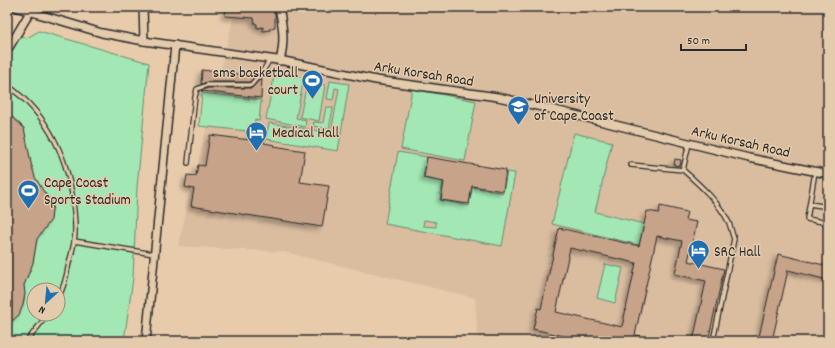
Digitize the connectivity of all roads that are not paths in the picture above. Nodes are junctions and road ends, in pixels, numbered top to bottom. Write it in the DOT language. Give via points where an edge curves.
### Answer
graph roads {
  1 [pos="17,7"];
  2 [pos="143,7"];
  3 [pos="279,7"];
  4 [pos="30,10"];
  5 [pos="144,41"];
  6 [pos="175,45"];
  7 [pos="7,51"];
  8 [pos="270,59"];
  9 [pos="280,61"];
  10 [pos="7,85"];
  11 [pos="689,143"];
  12 [pos="188,163"];
  13 [pos="631,165"];
  14 [pos="683,170"];
  15 [pos="816,171"];
  16 [pos="828,174"];
  17 [pos="810,204"];
  18 [pos="828,207"];
  19 [pos="828,223"];
  20 [pos="74,241"];
  21 [pos="155,254"];
  22 [pos="64,282"];
  23 [pos="42,322"];
  24 [pos="27,341"];
  25 [pos="146,341"];
  26 [pos="713,341"];
  1 -- 4 [label="street, Arku Korsah Road"];
  2 -- 5 [label="street"];
  3 -- 9 [label="street" via="283,30"];
  4 -- 5 [label="street, Arku Korsah Road" via="102,33"];
  4 -- 7 [label="street"];
  5 -- 6 [label="street, Arku Korsah Road"];
  6 -- 8 [label="street, Arku Korsah Road"];
  6 -- 21 [label="street"];
  8 -- 9 [label="street, Arku Korsah Road"];
  8 -- 12 [label="lane" via="264,71 251,85 206,85 197,89"];
  9 -- 11 [label="street, Arku Korsah Road" via="376,80 498,97"];
  10 -- 20 [label="lane" via="43,120 62,154 72,192"];
  11 -- 14 [label="lane"];
  11 -- 15 [label="street, Arku Korsah Road"];
  13 -- 14 [label="lane"];
  14 -- 26 [label="lane" via="717,205 734,238"];
  15 -- 16 [label="street, Arku Korsah Road"];
  15 -- 17 [label="lane"];
  17 -- 18 [label="lane"];
  17 -- 19 [label="lane" via="807,219"];
  20 -- 21 [label="lane"];
  20 -- 22 [label="lane"];
  21 -- 25 [label="street"];
  23 -- 24 [label="lane"];
}
